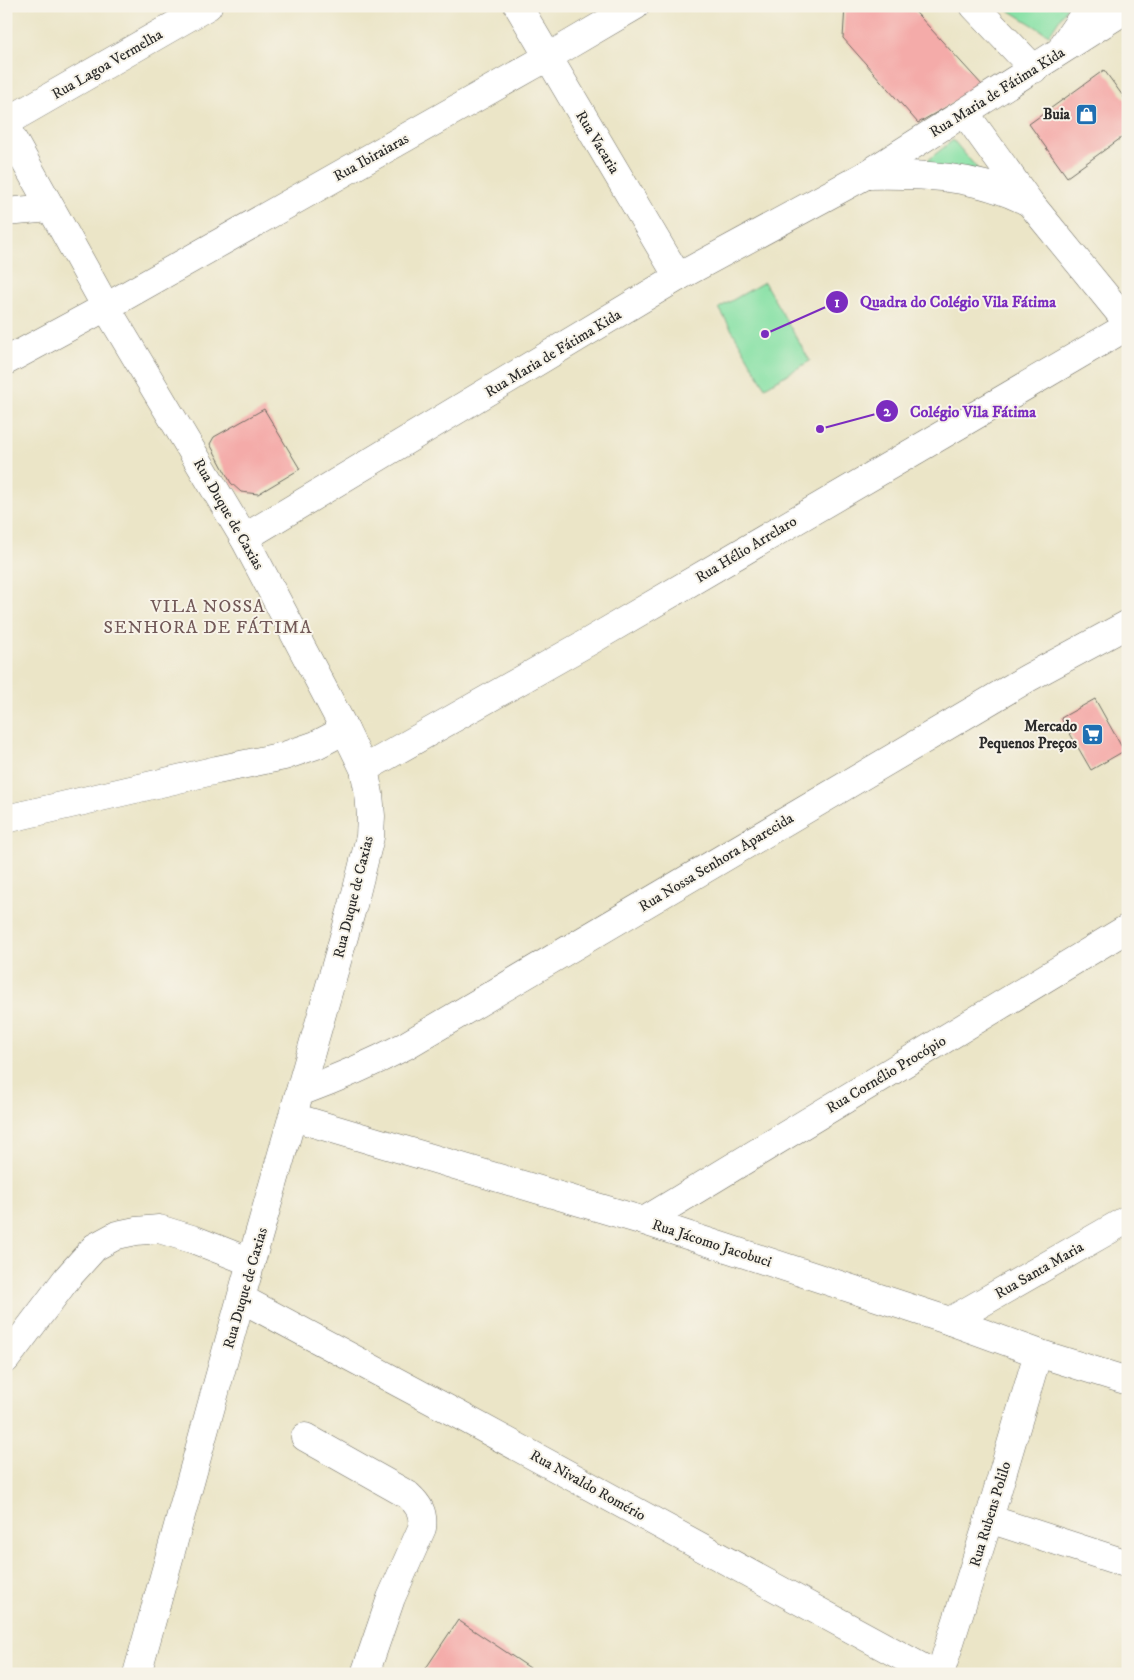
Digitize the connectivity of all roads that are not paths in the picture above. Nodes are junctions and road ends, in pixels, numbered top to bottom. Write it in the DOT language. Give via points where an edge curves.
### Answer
graph roads {
  1 [pos="208,6"];
  2 [pos="518,6"];
  3 [pos="635,6"];
  4 [pos="974,6"];
  5 [pos="1090,6"];
  6 [pos="1128,8"];
  7 [pos="548,58"];
  8 [pos="1045,62"];
  9 [pos="965,113"];
  10 [pos="6,122"];
  11 [pos="6,127"];
  12 [pos="866,175"];
  13 [pos="1030,203"];
  14 [pos="50,208"];
  15 [pos="6,212"];
  16 [pos="678,277"];
  17 [pos="106,307"];
  18 [pos="1128,325"];
  19 [pos="6,360"];
  20 [pos="244,538"];
  21 [pos="1128,624"];
  22 [pos="345,730"];
  23 [pos="364,769"];
  24 [pos="6,819"];
  25 [pos="1128,928"];
  26 [pos="296,1105"];
  27 [pos="1128,1219"];
  28 [pos="644,1221"];
  29 [pos="251,1262"];
  30 [pos="242,1298"];
  31 [pos="950,1321"];
  32 [pos="1038,1353"];
  33 [pos="6,1360"];
  34 [pos="1128,1381"];
  35 [pos="306,1437"];
  36 [pos="989,1518"];
  37 [pos="1128,1564"];
  38 [pos="137,1674"];
  39 [pos="366,1674"];
  40 [pos="934,1674"];
  41 [pos="940,1674"];
  1 -- 10 [label="street, Rua Lagoa Vermelha"];
  2 -- 7 [label="street, Rua Vacaria"];
  3 -- 7 [label="street, Rua Ibiraiaras"];
  4 -- 8 [label="street"];
  5 -- 8 [label="street"];
  6 -- 8 [label="street, Rua Maria de Fátima Kida"];
  7 -- 16 [label="street, Rua Vacaria"];
  7 -- 17 [label="street, Rua Ibiraiaras"];
  8 -- 9 [label="street, Rua Maria de Fátima Kida"];
  9 -- 12 [label="street, Rua Maria de Fátima Kida"];
  9 -- 13 [label="street"];
  11 -- 14 [label="street, Rua Duque de Caxias"];
  12 -- 13 [label="street, Rua Maria de Fátima Kida" via="927,175 962,180 990,185"];
  12 -- 16 [label="street, Rua Maria de Fátima Kida"];
  13 -- 18 [label="street"];
  14 -- 15 [label="street"];
  14 -- 17 [label="street, Rua Duque de Caxias"];
  16 -- 20 [label="street, Rua Maria de Fátima Kida"];
  17 -- 19 [label="street, Rua Ibiraiaras"];
  17 -- 20 [label="street, Rua Duque de Caxias"];
  18 -- 23 [label="street, Rua Hélio Arrelaro" via="590,641"];
  20 -- 22 [label="street, Rua Duque de Caxias"];
  21 -- 26 [label="street, Rua Nossa Senhora Aparecida" via="1020,683 405,1046"];
  22 -- 23 [label="street, Rua Duque de Caxias"];
  22 -- 24 [label="street" via="284,756"];
  23 -- 26 [label="street, Rua Duque de Caxias" via="371,816 370,837"];
  25 -- 28 [label="street, Rua Cornélio Procópio"];
  26 -- 28 [label="street, Rua Jácomo Jacobuci"];
  26 -- 29 [label="street, Rua Duque de Caxias"];
  27 -- 31 [label="street, Rua Santa Maria"];
  28 -- 31 [label="street, Rua Jácomo Jacobuci"];
  29 -- 30 [label="street, Rua Duque de Caxias"];
  29 -- 33 [label="street" via="160,1229 117,1235 94,1248 68,1277"];
  30 -- 38 [label="street, Rua Duque de Caxias"];
  30 -- 40 [label="street, Rua Nivaldo Romério"];
  31 -- 32 [label="street, Rua Jácomo Jacobuci"];
  32 -- 34 [label="street, Rua Jácomo Jacobuci"];
  32 -- 36 [label="street, Rua Rubens Polilo"];
  35 -- 39 [label="street" via="408,1495 420,1508 423,1519"];
  36 -- 37 [label="street"];
  36 -- 41 [label="street, Rua Rubens Polilo"];
}
